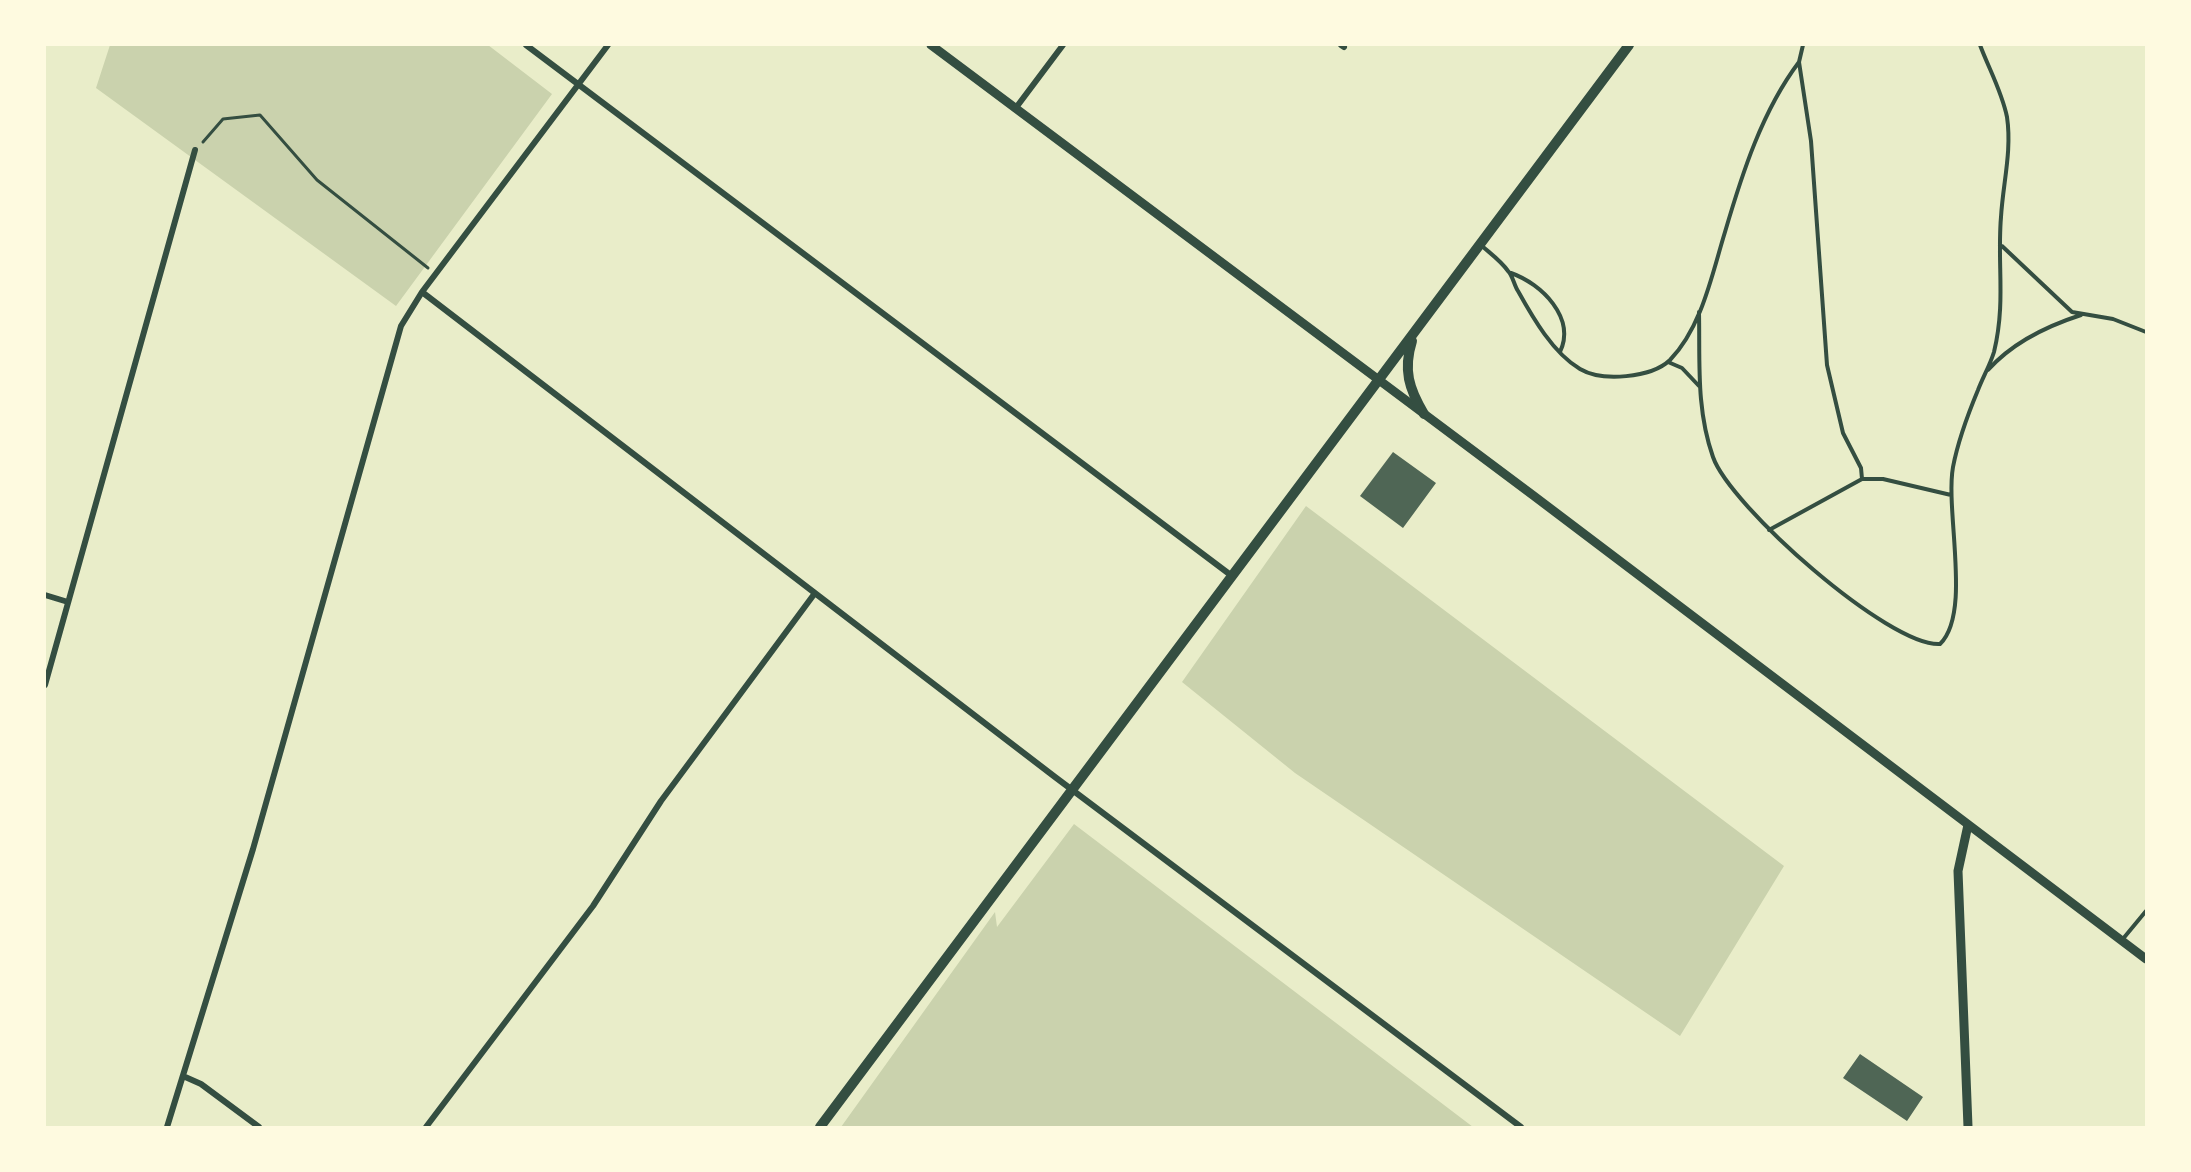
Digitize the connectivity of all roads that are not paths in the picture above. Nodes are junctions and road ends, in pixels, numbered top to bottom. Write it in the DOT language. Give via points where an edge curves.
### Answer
graph roads {
  1 [pos="526,45"];
  2 [pos="608,45"];
  3 [pos="931,45"];
  4 [pos="1063,45"];
  5 [pos="1629,45"];
  6 [pos="1803,45"];
  7 [pos="1980,45"];
  8 [pos="1799,62"];
  9 [pos="579,85"];
  10 [pos="1015,109"];
  11 [pos="195,150"];
  12 [pos="1480,245"];
  13 [pos="2001,245"];
  14 [pos="1510,273"];
  15 [pos="422,292"];
  16 [pos="1699,312"];
  17 [pos="2082,315"];
  18 [pos="2146,332"];
  19 [pos="1414,334"];
  20 [pos="1560,352"];
  21 [pos="1668,362"];
  22 [pos="1985,373"];
  23 [pos="1378,380"];
  24 [pos="1699,386"];
  25 [pos="1424,414"];
  26 [pos="1862,479"];
  27 [pos="1951,495"];
  28 [pos="1769,530"];
  29 [pos="1233,576"];
  30 [pos="815,593"];
  31 [pos="45,596"];
  32 [pos="68,602"];
  33 [pos="45,686"];
  34 [pos="1073,790"];
  35 [pos="1968,825"];
  36 [pos="2146,911"];
  37 [pos="2122,941"];
  38 [pos="2146,959"];
  39 [pos="183,1076"];
  40 [pos="166,1127"];
  41 [pos="258,1127"];
  42 [pos="426,1127"];
  43 [pos="820,1127"];
  44 [pos="1521,1127"];
  45 [pos="1968,1127"];
  1 -- 9 [label="street"];
  2 -- 9 [label="street"];
  3 -- 10 [label="street"];
  4 -- 10 [label="street"];
  5 -- 12 [label="main road"];
  6 -- 8 [label="lane"];
  7 -- 13 [label="lane" via="1999,90 2009,135"];
  8 -- 16 [label="lane" via="1783,83 1753,150"];
  8 -- 26 [label="lane" via="1811,141 1827,365 1843,432 1861,468"];
  9 -- 15 [label="street"];
  9 -- 29 [label="street"];
  10 -- 23 [label="street"];
  11 -- 32 [label="street"];
  12 -- 14 [label="lane"];
  12 -- 19 [label="main road"];
  13 -- 17 [label="lane" via="2061,304"];
  13 -- 22 [label="lane" via="2000,313 1993,356"];
  14 -- 20 [label="lane" via="1517,290"];
  14 -- 20 [label="lane" via="1532,282 1556,308 1564,330 1565,342"];
  15 -- 30 [label="street"];
  15 -- 39 [label="street" via="397,338 256,838"];
  16 -- 21 [label="lane"];
  16 -- 24 [label="lane"];
  17 -- 18 [label="lane" via="2113,320"];
  17 -- 22 [label="lane" via="2050,326 1997,360"];
  19 -- 23 [label="main road"];
  19 -- 25 [label="main road" via="1407,357 1407,377"];
  20 -- 21 [label="lane" via="1580,369 1605,377 1648,371"];
  21 -- 24 [label="lane" via="1682,368"];
  22 -- 27 [label="lane" via="1961,436"];
  23 -- 25 [label="street"];
  23 -- 29 [label="main road"];
  24 -- 28 [label="lane" via="1713,459 1728,485"];
  25 -- 35 [label="street"];
  26 -- 27 [label="lane" via="1883,479"];
  26 -- 28 [label="lane"];
  27 -- 28 [label="lane" via="1955,603 1953,623 1940,644 1929,645 1897,630 1816,572"];
  29 -- 34 [label="main road"];
  30 -- 34 [label="street"];
  30 -- 42 [label="street" via="661,801 593,906"];
  31 -- 32 [label="street"];
  32 -- 33 [label="street"];
  34 -- 43 [label="main road"];
  34 -- 44 [label="street"];
  35 -- 37 [label="street"];
  35 -- 45 [label="street" via="1958,871"];
  36 -- 37 [label="lane"];
  37 -- 38 [label="street"];
  39 -- 40 [label="street"];
  39 -- 41 [label="street" via="201,1084"];
}
